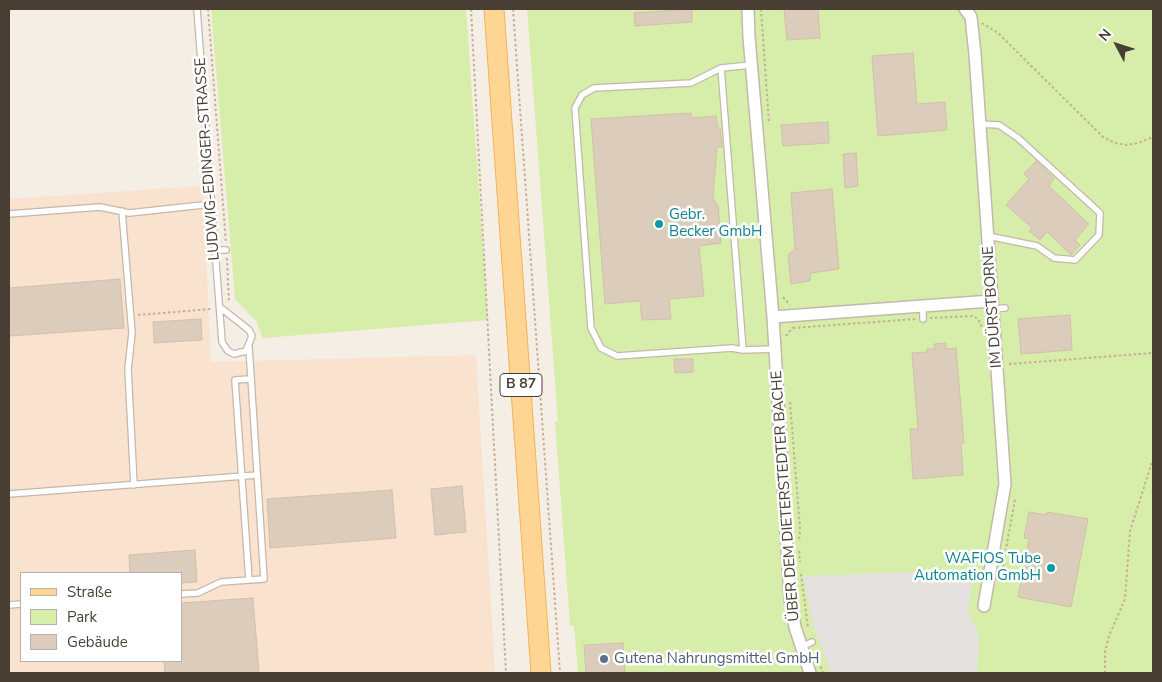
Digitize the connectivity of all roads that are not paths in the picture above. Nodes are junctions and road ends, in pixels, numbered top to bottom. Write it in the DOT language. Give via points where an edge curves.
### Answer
graph roads {
  1 [pos="197,9"];
  2 [pos="494,9"];
  3 [pos="748,9"];
  4 [pos="968,13"];
  5 [pos="751,65"];
  6 [pos="721,68"];
  7 [pos="979,124"];
  8 [pos="212,204"];
  9 [pos="122,211"];
  10 [pos="9,214"];
  11 [pos="988,236"];
  12 [pos="215,250"];
  13 [pos="226,250"];
  14 [pos="992,305"];
  15 [pos="923,306"];
  16 [pos="221,308"];
  17 [pos="1005,308"];
  18 [pos="773,317"];
  19 [pos="923,319"];
  20 [pos="249,347"];
  21 [pos="775,349"];
  22 [pos="743,350"];
  23 [pos="249,379"];
  24 [pos="257,475"];
  25 [pos="242,477"];
  26 [pos="134,485"];
  27 [pos="9,494"];
  28 [pos="249,580"];
  29 [pos="182,594"];
  30 [pos="984,606"];
  31 [pos="812,642"];
  32 [pos="801,646"];
  33 [pos="541,673"];
  34 [pos="810,673"];
  1 -- 8 [label="lane, LUDWIG-EDINGER-STRASSE"];
  2 -- 33 [label="main road, B 87"];
  3 -- 5 [label="street, ÜBER DEM DIETERSTEDTER BACHE"];
  4 -- 7 [label="street, IM DÜRSTBORNE"];
  5 -- 6 [label="lane"];
  5 -- 18 [label="street, ÜBER DEM DIETERSTEDTER BACHE"];
  6 -- 22 [label="lane"];
  6 -- 22 [label="lane" via="690,83 594,88 582,95 575,108 591,328 601,348 617,356 732,348"];
  7 -- 11 [label="street, IM DÜRSTBORNE"];
  7 -- 11 [label="lane" via="999,125 1018,138 1100,213 1099,234 1075,260 1054,258 1037,246"];
  8 -- 9 [label="lane" via="129,213"];
  8 -- 12 [label="lane, LUDWIG-EDINGER-STRASSE"];
  9 -- 10 [label="lane" via="100,207"];
  9 -- 26 [label="lane" via="132,333 128,369"];
  11 -- 14 [label="street, IM DÜRSTBORNE"];
  12 -- 13 [label="lane"];
  12 -- 16 [label="lane, LUDWIG-EDINGER-STRASSE"];
  14 -- 15 [label="street"];
  14 -- 17 [label="lane"];
  14 -- 30 [label="street, IM DÜRSTBORNE" via="1005,484"];
  15 -- 18 [label="street"];
  15 -- 19 [label="lane"];
  16 -- 20 [label="lane" via="249,330 252,336"];
  16 -- 20 [label="lane, LUDWIG-EDINGER-STRASSE" via="224,347 234,354"];
  18 -- 21 [label="street, ÜBER DEM DIETERSTEDTER BACHE"];
  20 -- 23 [label="lane"];
  21 -- 22 [label="lane"];
  21 -- 32 [label="street, ÜBER DEM DIETERSTEDTER BACHE" via="790,599"];
  23 -- 24 [label="lane"];
  23 -- 25 [label="lane" via="235,380"];
  24 -- 25 [label="lane"];
  24 -- 28 [label="lane" via="264,579"];
  25 -- 26 [label="lane"];
  25 -- 28 [label="lane"];
  26 -- 27 [label="lane"];
  28 -- 29 [label="lane" via="221,582 198,593"];
  31 -- 32 [label="lane"];
  32 -- 34 [label="street, ÜBER DEM DIETERSTEDTER BACHE"];
}
